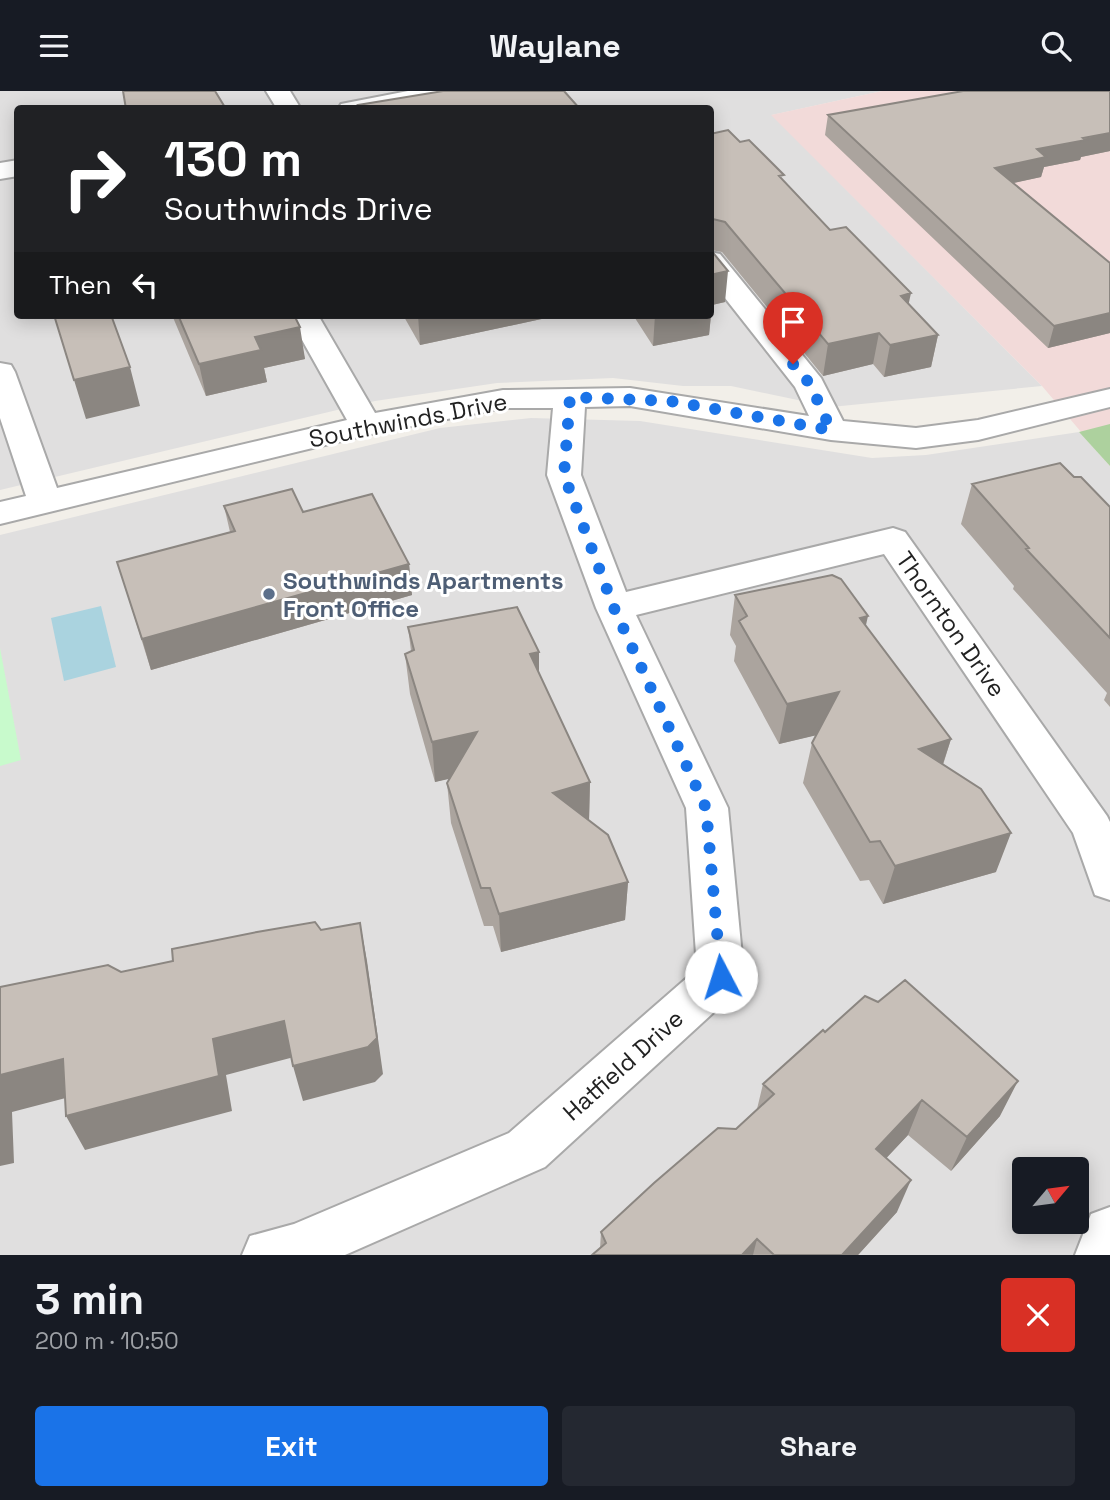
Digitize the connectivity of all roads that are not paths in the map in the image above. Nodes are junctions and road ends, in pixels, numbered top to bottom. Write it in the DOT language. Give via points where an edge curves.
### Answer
graph roads {
  1 [pos="447,91"];
  2 [pos="372,105"];
  3 [pos="714,265"];
  4 [pos="305,319"];
  5 [pos="0,372"];
  6 [pos="570,397"];
  7 [pos="1110,398"];
  8 [pos="366,425"];
  9 [pos="831,430"];
  10 [pos="45,502"];
  11 [pos="0,513"];
  12 [pos="614,608"];
  13 [pos="1110,882"];
  14 [pos="1110,1234"];
  15 [pos="269,1255"];
  16 [pos="1102,1255"];
  1 -- 2 [label="street"];
  3 -- 9 [label="street" via="810,384"];
  4 -- 8 [label="street"];
  5 -- 10 [label="street"];
  6 -- 8 [label="street, Southwinds Drive" via="503,399"];
  6 -- 9 [label="street, Southwinds Drive" via="670,401"];
  6 -- 12 [label="street, Hatfield Drive" via="564,475"];
  7 -- 9 [label="street, Southwinds Drive" via="978,430 916,438"];
  8 -- 10 [label="street, Southwinds Drive"];
  10 -- 11 [label="street, Southwinds Drive"];
  12 -- 13 [label="street, Thornton Drive" via="893,540 1092,828"];
  12 -- 15 [label="street, Hatfield Drive" via="706,808 721,977 527,1150 296,1250"];
  14 -- 16 [label="street"];
}
